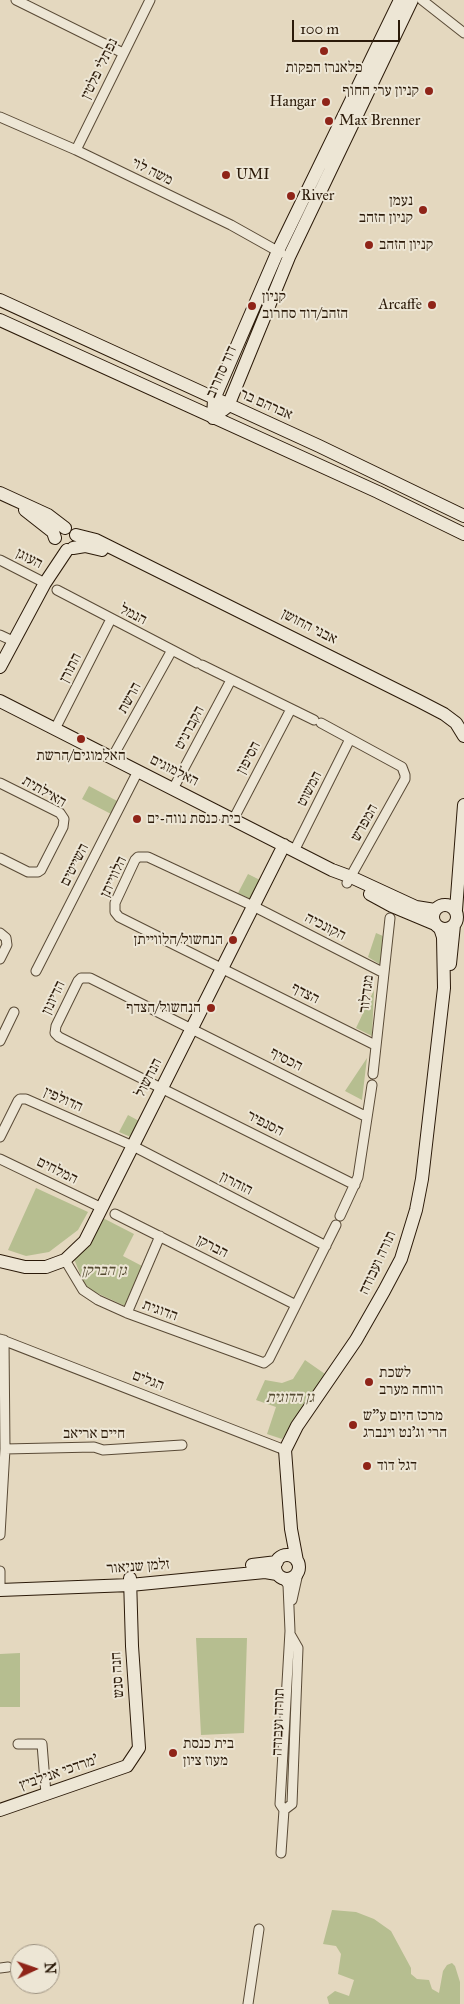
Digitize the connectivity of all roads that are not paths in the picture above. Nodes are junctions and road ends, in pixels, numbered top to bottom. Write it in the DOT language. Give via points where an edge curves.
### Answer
graph roads {
  1 [pos="16,0"];
  2 [pos="150,0"];
  3 [pos="400,0"];
  4 [pos="412,0"];
  5 [pos="422,0"];
  6 [pos="464,33"];
  7 [pos="124,53"];
  8 [pos="0,117"];
  9 [pos="76,150"];
  10 [pos="278,251"];
  11 [pos="0,300"];
  12 [pos="0,320"];
  13 [pos="250,349"];
  14 [pos="232,358"];
  15 [pos="181,384"];
  16 [pos="214,399"];
  17 [pos="228,406"];
  18 [pos="213,418"];
  19 [pos="262,421"];
  20 [pos="0,493"];
  21 [pos="464,516"];
  22 [pos="65,528"];
  23 [pos="464,534"];
  24 [pos="76,535"];
  25 [pos="63,545"];
  26 [pos="0,560"];
  27 [pos="138,561"];
  28 [pos="45,583"];
  29 [pos="57,590"];
  30 [pos="111,619"];
  31 [pos="0,635"];
  32 [pos="13,641"];
  33 [pos="172,650"];
  34 [pos="0,667"];
  35 [pos="231,680"];
  36 [pos="0,701"];
  37 [pos="290,710"];
  38 [pos="55,729"];
  39 [pos="462,733"];
  40 [pos="350,739"];
  41 [pos="112,758"];
  42 [pos="138,771"];
  43 [pos="405,775"];
  44 [pos="0,783"];
  45 [pos="173,789"];
  46 [pos="464,805"];
  47 [pos="233,820"];
  48 [pos="289,848"];
  49 [pos="0,858"];
  50 [pos="459,862"];
  51 [pos="349,880"];
  52 [pos="253,906"];
  53 [pos="439,907"];
  54 [pos="456,910"];
  55 [pos="390,918"];
  56 [pos="454,925"];
  57 [pos="437,926"];
  58 [pos="0,933"];
  59 [pos="0,959"];
  60 [pos="222,968"];
  61 [pos="36,971"];
  62 [pos="384,973"];
  63 [pos="444,988"];
  64 [pos="14,1012"];
  65 [pos="192,1028"];
  66 [pos="0,1041"];
  67 [pos="375,1045"];
  68 [pos="373,1074"];
  69 [pos="372,1085"];
  70 [pos="162,1087"];
  71 [pos="367,1117"];
  72 [pos="0,1137"];
  73 [pos="133,1146"];
  74 [pos="0,1159"];
  75 [pos="355,1185"];
  76 [pos="102,1208"];
  77 [pos="115,1214"];
  78 [pos="160,1236"];
  79 [pos="326,1246"];
  80 [pos="65,1260"];
  81 [pos="0,1261"];
  82 [pos="296,1305"];
  83 [pos="127,1314"];
  84 [pos="2,1339"];
  85 [pos="182,1445"];
  86 [pos="5,1449"];
  87 [pos="285,1450"];
  88 [pos="2,1478"];
  89 [pos="0,1535"];
  90 [pos="294,1563"];
  91 [pos="0,1571"];
  92 [pos="280,1572"];
  93 [pos="130,1582"];
  94 [pos="0,1584"];
  95 [pos="0,1590"];
  96 [pos="290,1605"];
  97 [pos="18,1744"];
  98 [pos="127,1766"];
  99 [pos="46,1794"];
  100 [pos="0,1810"];
  101 [pos="281,1853"];
  102 [pos="260,1928"];
  103 [pos="248,2004"];
  1 -- 7 [label="street"];
  2 -- 7 [label="street, נפתלי פלטין"];
  3 -- 10 [label="street, דוד סחרוב"];
  4 -- 10 [label="street, דוד סחרוב"];
  5 -- 6 [label="street"];
  7 -- 9 [label="street, נפתלי פלטין"];
  8 -- 9 [label="street, משה לוי"];
  9 -- 10 [label="street, משה לוי"];
  10 -- 13 [label="street, דוד סחרוב"];
  10 -- 14 [label="street, דוד סחרוב"];
  11 -- 15 [label="street, אברהם בר"];
  12 -- 18 [label="street"];
  13 -- 17 [label="street, דוד סחרוב"];
  13 -- 19 [label="street" via="240,397 245,408"];
  14 -- 15 [label="street" via="219,379 210,386"];
  14 -- 16 [label="street, דוד סחרוב"];
  15 -- 16 [label="street, אברהם בר"];
  16 -- 17 [label="street, אברהם בר"];
  16 -- 18 [label="street, דוד סחרוב"];
  17 -- 18 [label="street, דוד סחרוב"];
  17 -- 19 [label="street, אברהם בר"];
  18 -- 23 [label="street"];
  19 -- 21 [label="street, אברהם בר"];
  20 -- 22 [label="street" via="48,515"];
  20 -- 25 [label="street" via="33,515"];
  22 -- 24 [label="street, אבני החושן"];
  22 -- 25 [label="street" via="58,532"];
  24 -- 25 [label="street" via="77,542"];
  24 -- 27 [label="street, אבני החושן" via="96,540"];
  25 -- 27 [label="street, אבני החושן" via="96,548"];
  25 -- 28 [label="street"];
  26 -- 28 [label="street, העוגן"];
  27 -- 39 [label="street, אבני החושן" via="444,714 456,722"];
  28 -- 32 [label="street"];
  29 -- 30 [label="street, הנמל"];
  30 -- 33 [label="street, הנמל"];
  30 -- 38 [label="street, התורן"];
  31 -- 32 [label="street"];
  32 -- 34 [label="street"];
  33 -- 35 [label="street, הנמל"];
  33 -- 41 [label="street, הרשת"];
  35 -- 37 [label="street, הנמל"];
  35 -- 45 [label="street, הקברניט"];
  36 -- 38 [label="street, האלמוגים"];
  37 -- 40 [label="street, הנמל"];
  37 -- 47 [label="street, הסיפון"];
  38 -- 41 [label="street, האלמוגים"];
  40 -- 43 [label="street, הנמל" via="402,767"];
  40 -- 48 [label="street, המשוט"];
  41 -- 42 [label="street, האלמוגים"];
  42 -- 45 [label="street, האלמוגים"];
  42 -- 61 [label="street, השייטים"];
  43 -- 51 [label="street, המפרש"];
  44 -- 49 [label="street, האילתית" via="60,813 64,823 38,872 28,872"];
  45 -- 47 [label="street, האלמוגים"];
  46 -- 50 [label="street"];
  47 -- 48 [label="street, האלמוגים"];
  48 -- 51 [label="street, האלמוגים"];
  48 -- 52 [label="street, הנחשול"];
  50 -- 53 [label="street"];
  50 -- 54 [label="street"];
  51 -- 53 [label="street, האלמוגים" via="416,907"];
  51 -- 57 [label="street, האלמוגים" via="392,906"];
  52 -- 60 [label="street, הנחשול"];
  52 -- 60 [label="street, הלווייתן" via="148,857 138,856 135,860 114,903 118,917"];
  52 -- 62 [label="street, הקונכיה"];
  53 -- 54 [label="street" via="451,905"];
  53 -- 57 [label="street" via="433,917"];
  54 -- 56 [label="street" via="458,918"];
  55 -- 62 [label="street, מגדלור"];
  56 -- 57 [label="street" via="447,929"];
  56 -- 63 [label="street, תורה ועבודה" via="450,970"];
  57 -- 63 [label="street, תורה ועבודה" via="443,937"];
  58 -- 59 [label="street" via="6,938 7,945"];
  60 -- 65 [label="street, הנחשול"];
  60 -- 67 [label="street, הצדף"];
  62 -- 67 [label="street, מגדלור"];
  63 -- 87 [label="street, תורה ועבודה" via="422,1179 404,1251 364,1325 297,1426"];
  64 -- 66 [label="street"];
  65 -- 70 [label="street, הנחשול"];
  65 -- 70 [label="street, הדיונון" via="90,978 81,978 78,982 56,1026 59,1037"];
  65 -- 71 [label="street, הכסיף"];
  67 -- 68 [label="street, מגדלור"];
  69 -- 71 [label="street"];
  70 -- 73 [label="street, הנחשול"];
  70 -- 75 [label="street, הסנפיר"];
  71 -- 75 [label="street"];
  72 -- 73 [label="street, הדולפין" via="23,1098"];
  73 -- 76 [label="street, הנחשול"];
  73 -- 79 [label="street, הזהרון"];
  74 -- 76 [label="street, המלחים"];
  75 -- 79 [label="street"];
  76 -- 80 [label="street, הנחשול" via="84,1241"];
  77 -- 78 [label="street, הברקן"];
  78 -- 82 [label="street, הברקן"];
  78 -- 83 [label="street"];
  79 -- 82 [label="street"];
  80 -- 81 [label="street, הנחשול" via="34,1268"];
  80 -- 83 [label="street, הדוגית" via="83,1290"];
  82 -- 83 [label="street, הדוגית" via="264,1363"];
  84 -- 86 [label="street"];
  84 -- 87 [label="street, הגלים"];
  85 -- 86 [label="street, חיים אריאב" via="103,1450 94,1447"];
  86 -- 88 [label="street"];
  87 -- 90 [label="street, תורה ועבודה"];
  88 -- 89 [label="street"];
  90 -- 92 [label="street" via="281,1557"];
  90 -- 92 [label="street" via="294,1578"];
  90 -- 96 [label="street, תורה ועבודה"];
  91 -- 94 [label="street"];
  92 -- 93 [label="street, זלמן שניאור"];
  92 -- 96 [label="street, תורה ועבודה" via="288,1585"];
  93 -- 94 [label="street, זלמן שניאור"];
  93 -- 95 [label="street, זלמן שניאור"];
  93 -- 98 [label="street, חנה סנש" via="139,1748"];
  94 -- 95 [label="street"];
  96 -- 101 [label="street, תורה ועבודה" via="290,1634 298,1648 292,1804 284,1810"];
  97 -- 99 [label="street" via="42,1744"];
  98 -- 99 [label="street, מרדכי אנילביץ'"];
  99 -- 100 [label="street, מרדכי אנילביץ'"];
  102 -- 103 [label="street"];
}
